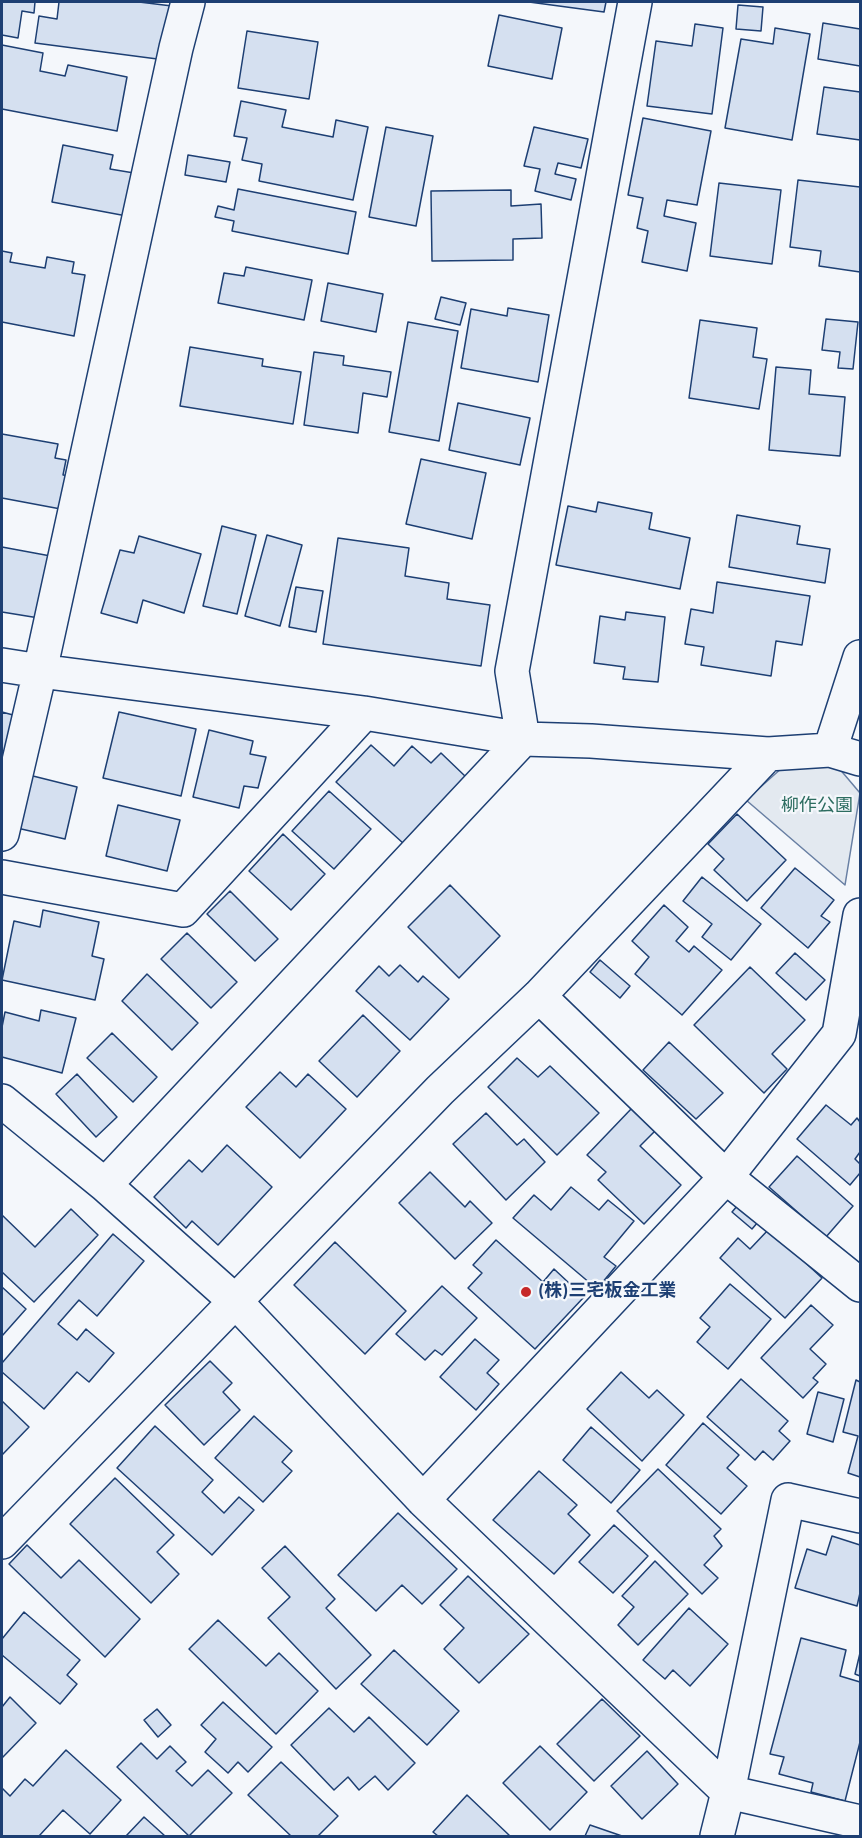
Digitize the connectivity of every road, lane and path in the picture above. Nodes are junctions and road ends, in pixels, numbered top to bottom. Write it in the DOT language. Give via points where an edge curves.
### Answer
graph roads {
  1 [pos="188,2"];
  2 [pos="635,2"];
  3 [pos="861,657"];
  4 [pos="2,664"];
  5 [pos="40,672"];
  6 [pos="364,713"];
  7 [pos="523,739"];
  8 [pos="768,754"];
  9 [pos="845,754"];
  10 [pos="2,834"];
  11 [pos="2,877"];
  12 [pos="861,915"];
  13 [pos="539,996"];
  14 [pos="2,1101"];
  15 [pos="726,1177"];
  16 [pos="105,1185"];
  17 [pos="861,1285"];
  18 [pos="235,1301"];
  19 [pos="423,1500"];
  20 [pos="861,1516"];
  21 [pos="2,1542"];
  22 [pos="728,1792"];
  23 [pos="861,1822"];
  24 [pos="717,1836"];
  1 -- 5 [label="street"];
  2 -- 7 [label="street" via="512,670"];
  3 -- 9 [label="street"];
  4 -- 5 [label="street"];
  5 -- 6 [label="street"];
  5 -- 10 [label="street"];
  6 -- 7 [label="street"];
  6 -- 11 [label="street" via="183,910"];
  7 -- 8 [label="street"];
  7 -- 16 [label="street"];
  8 -- 9 [label="street"];
  8 -- 13 [label="street"];
  12 -- 15 [label="street" via="839,1034"];
  13 -- 15 [label="street"];
  13 -- 18 [label="street" via="440,1090"];
  14 -- 16 [label="street"];
  15 -- 17 [label="street"];
  15 -- 19 [label="street"];
  16 -- 18 [label="street"];
  18 -- 19 [label="street"];
  18 -- 21 [label="street"];
  19 -- 22 [label="street"];
  20 -- 22 [label="street" via="788,1500"];
  22 -- 23 [label="street"];
  22 -- 24 [label="street"];
}
